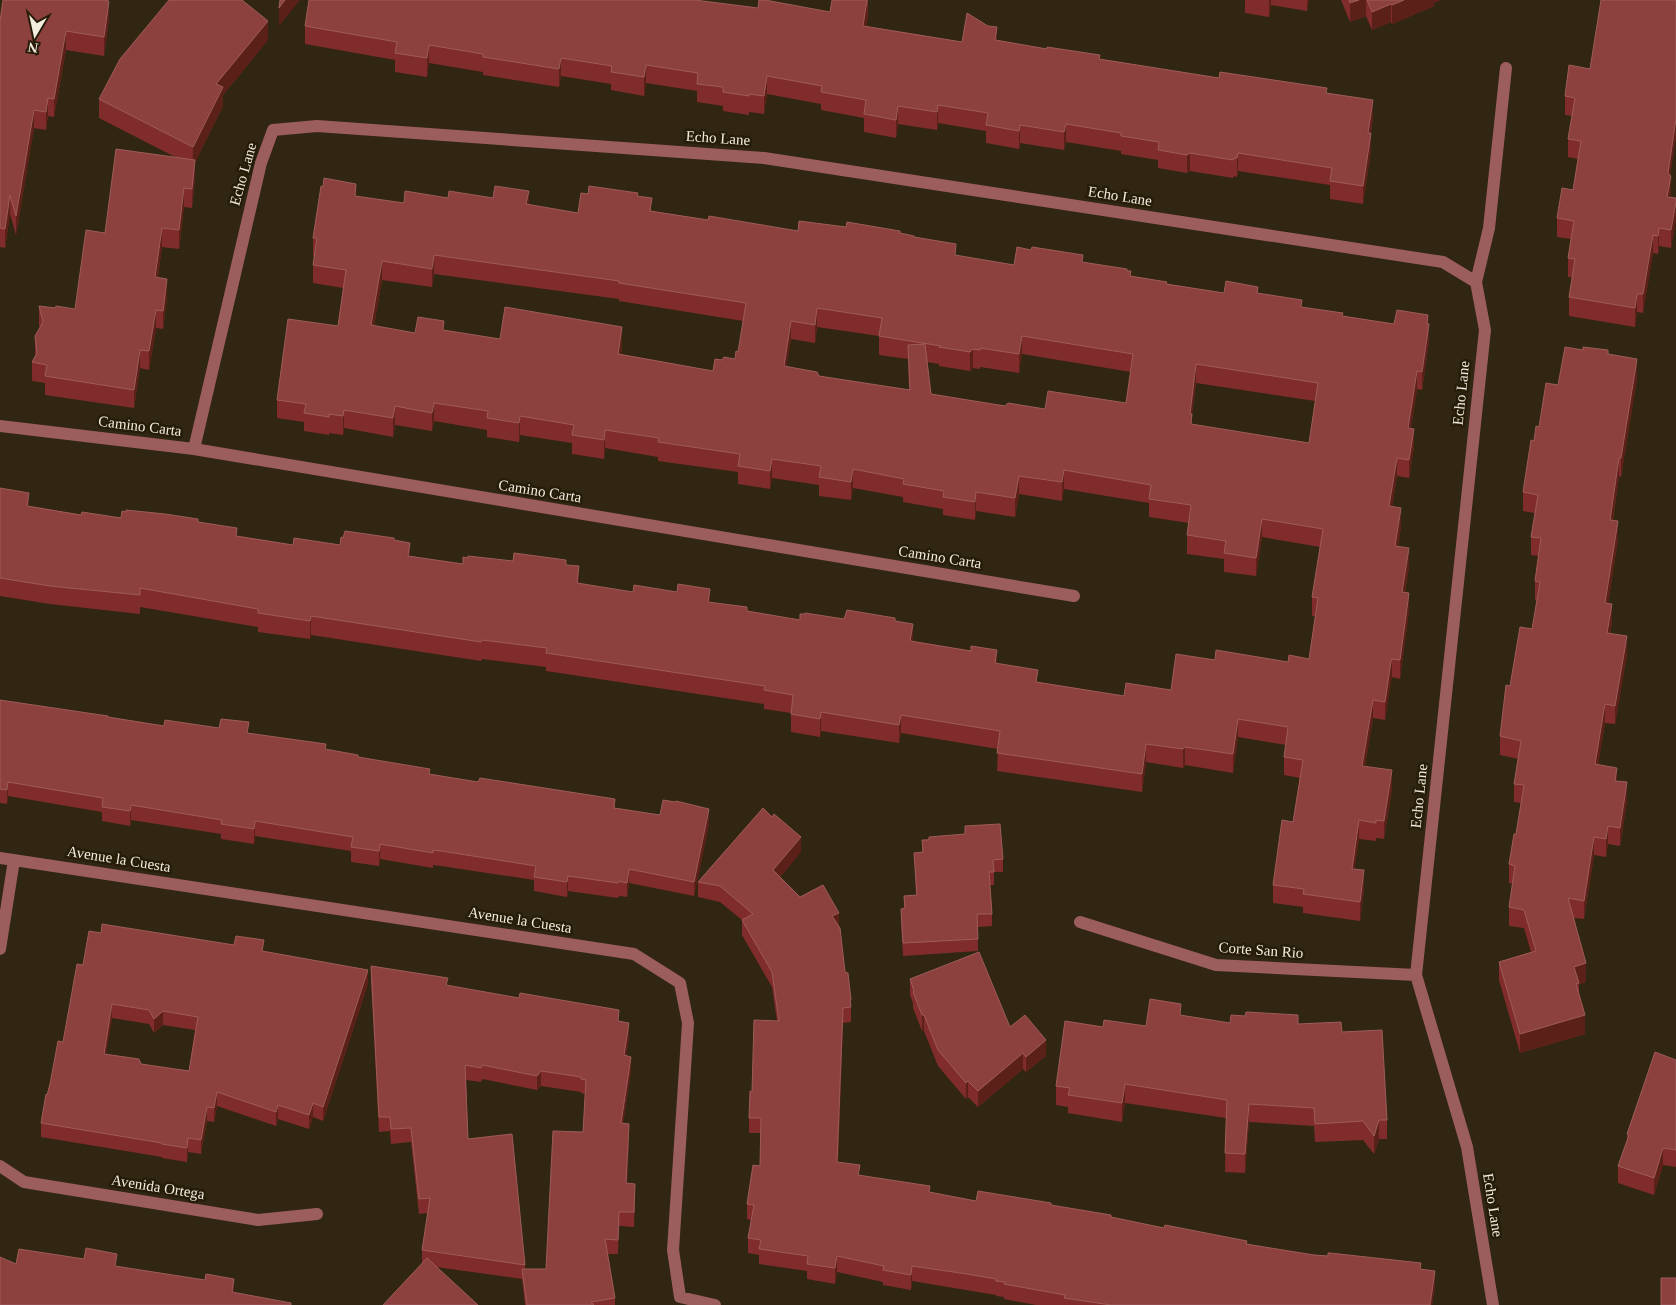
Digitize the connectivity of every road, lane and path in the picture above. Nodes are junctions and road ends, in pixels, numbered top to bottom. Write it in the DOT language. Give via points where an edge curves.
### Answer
graph roads {
  1 [pos="1506,68"];
  2 [pos="1476,282"];
  3 [pos="0,426"];
  4 [pos="194,449"];
  5 [pos="1074,596"];
  6 [pos="0,858"];
  7 [pos="14,860"];
  8 [pos="1080,922"];
  9 [pos="0,949"];
  10 [pos="1416,975"];
  11 [pos="0,1166"];
  12 [pos="317,1214"];
  13 [pos="715,1305"];
  14 [pos="1493,1305"];
  1 -- 2 [label="street, Echo Lane" via="1489,228"];
  2 -- 4 [label="street, Echo Lane" via="1443,262 764,158 317,126 273,130 261,163"];
  2 -- 10 [label="street, Echo Lane" via="1484,330"];
  3 -- 4 [label="street, Camino Carta"];
  4 -- 5 [label="street, Camino Carta"];
  6 -- 7 [label="street, Avenue la Cuesta"];
  7 -- 9 [label="street"];
  7 -- 13 [label="street, Avenue la Cuesta" via="634,954 680,983 688,1023 673,1250 680,1297"];
  8 -- 10 [label="street, Corte San Rio" via="1216,965"];
  10 -- 14 [label="street, Echo Lane" via="1468,1147"];
  11 -- 12 [label="street, Avenida Ortega" via="24,1182 258,1220"];
}
